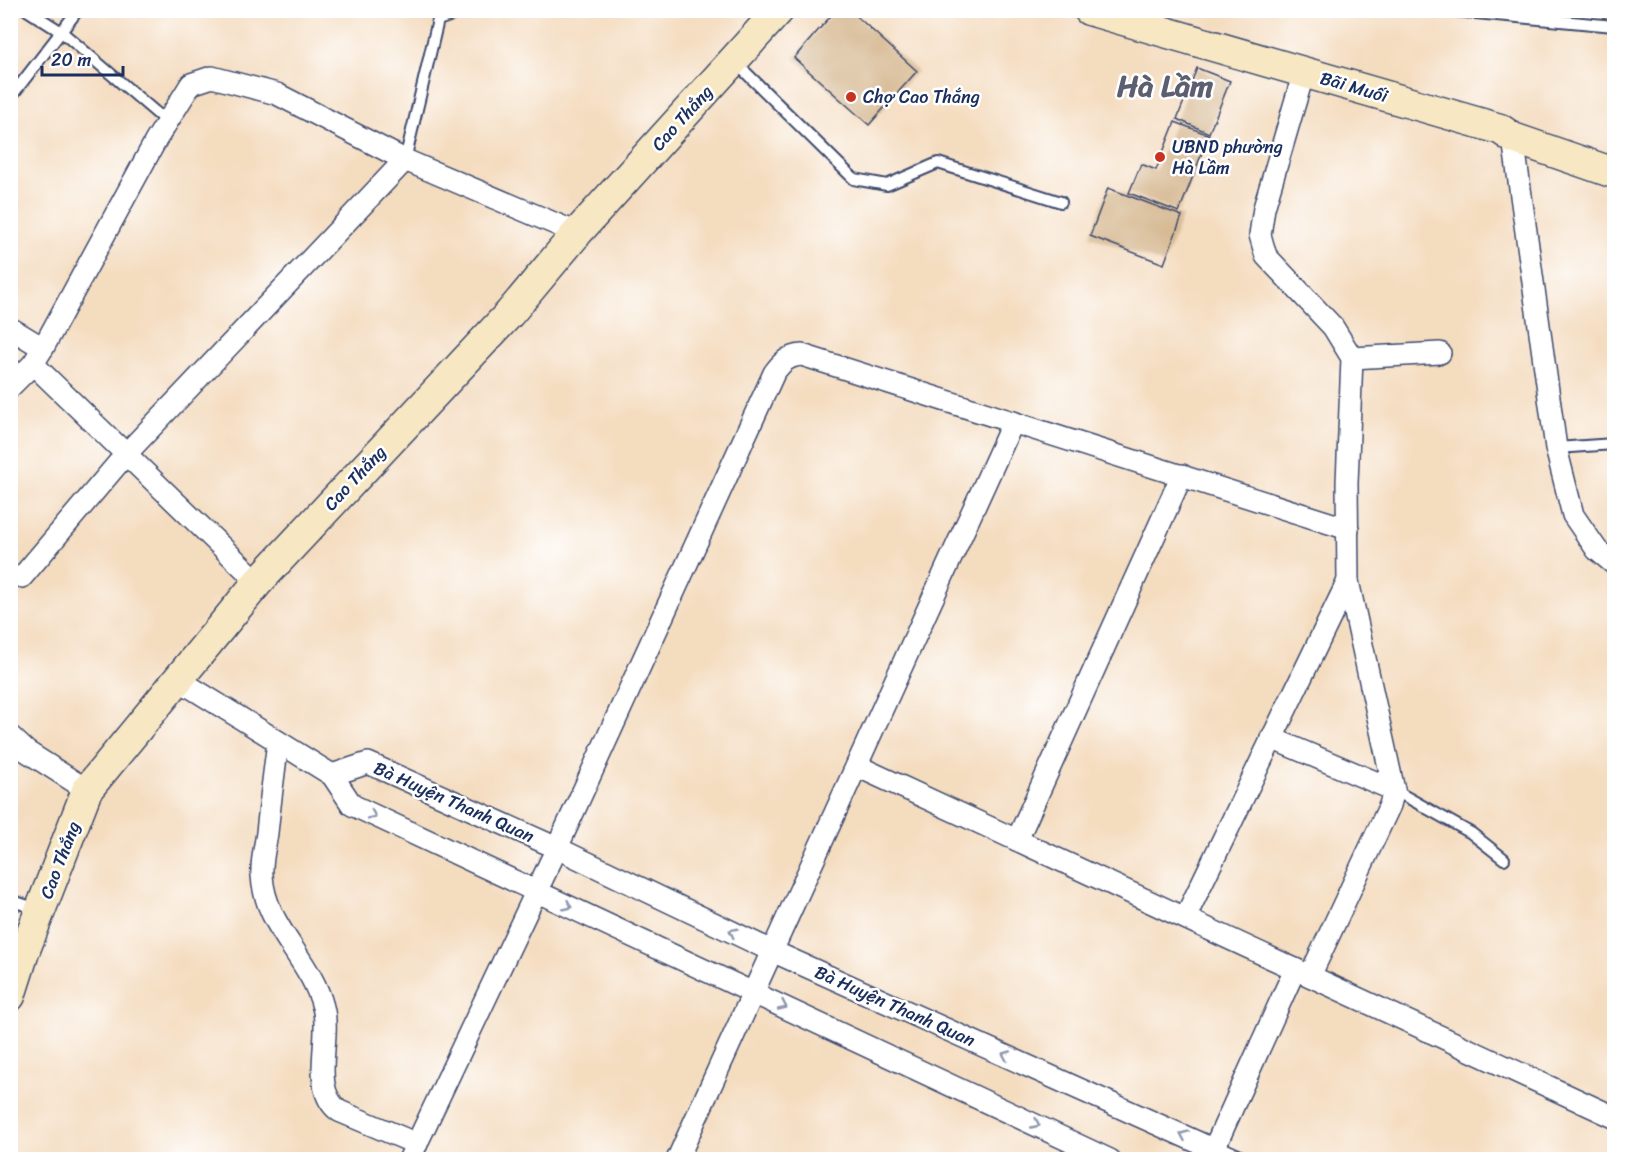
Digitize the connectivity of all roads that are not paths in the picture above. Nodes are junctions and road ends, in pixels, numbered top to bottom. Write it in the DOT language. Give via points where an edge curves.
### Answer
graph roads {
  1 [pos="27,10"];
  2 [pos="78,10"];
  3 [pos="467,10"];
  4 [pos="779,10"];
  5 [pos="1089,10"];
  6 [pos="1444,10"];
  7 [pos="1614,26"];
  8 [pos="63,33"];
  9 [pos="734,61"];
  10 [pos="1304,72"];
  11 [pos="10,98"];
  12 [pos="167,122"];
  13 [pos="1513,138"];
  14 [pos="405,160"];
  15 [pos="1614,173"];
  16 [pos="1061,202"];
  17 [pos="577,233"];
  18 [pos="10,328"];
  19 [pos="1440,353"];
  20 [pos="38,356"];
  21 [pos="1352,358"];
  22 [pos="10,387"];
  23 [pos="1013,422"];
  24 [pos="1614,444"];
  25 [pos="1556,448"];
  26 [pos="126,454"];
  27 [pos="1182,475"];
  28 [pos="1348,529"];
  29 [pos="1614,564"];
  30 [pos="22,576"];
  31 [pos="1348,581"];
  32 [pos="258,582"];
  33 [pos="179,680"];
  34 [pos="10,736"];
  35 [pos="1271,738"];
  36 [pos="278,742"];
  37 [pos="857,766"];
  38 [pos="332,775"];
  39 [pos="87,790"];
  40 [pos="1394,790"];
  41 [pos="1017,840"];
  42 [pos="557,848"];
  43 [pos="1504,859"];
  44 [pos="536,891"];
  45 [pos="10,900"];
  46 [pos="40,910"];
  47 [pos="1186,916"];
  48 [pos="772,951"];
  49 [pos="1302,972"];
  50 [pos="754,992"];
  51 [pos="10,996"];
  52 [pos="1614,1117"];
  53 [pos="413,1152"];
  54 [pos="1212,1154"];
  55 [pos="677,1160"];
  56 [pos="1110,1160"];
  57 [pos="1237,1160"];
  1 -- 8 [label="lane"];
  2 -- 8 [label="lane"];
  3 -- 14 [label="lane" via="438,20"];
  4 -- 9 [label="main road, Cao Thắng"];
  5 -- 10 [label="main road, Bãi Muối"];
  6 -- 7 [label="lane"];
  8 -- 11 [label="lane"];
  8 -- 12 [label="lane"];
  9 -- 16 [label="lane" via="854,179 887,185 938,163"];
  9 -- 17 [label="main road, Cao Thắng"];
  10 -- 13 [label="main road, Bãi Muối" via="1500,129"];
  10 -- 21 [label="street" via="1264,208 1260,235 1266,256 1333,327"];
  12 -- 14 [label="street" via="190,84 212,77 277,94"];
  12 -- 20 [label="street"];
  13 -- 15 [label="main road, Bãi Muối"];
  13 -- 25 [label="street"];
  14 -- 17 [label="street"];
  14 -- 26 [label="street"];
  17 -- 32 [label="main road, Cao Thắng" via="510,313"];
  18 -- 20 [label="street"];
  19 -- 21 [label="street"];
  20 -- 22 [label="street"];
  20 -- 26 [label="street"];
  21 -- 28 [label="street"];
  23 -- 27 [label="street"];
  23 -- 37 [label="street"];
  23 -- 42 [label="street" via="802,355 783,361"];
  24 -- 25 [label="lane"];
  25 -- 29 [label="street" via="1573,514 1597,550"];
  26 -- 30 [label="street"];
  26 -- 32 [label="street"];
  27 -- 28 [label="street"];
  27 -- 41 [label="street"];
  28 -- 31 [label="street"];
  31 -- 35 [label="street"];
  31 -- 40 [label="street"];
  32 -- 33 [label="main road, Cao Thắng"];
  33 -- 36 [label="street"];
  33 -- 39 [label="main road, Cao Thắng"];
  34 -- 39 [label="street" via="26,751"];
  35 -- 40 [label="street"];
  35 -- 47 [label="street"];
  36 -- 38 [label="street"];
  36 -- 53 [label="street" via="261,874 266,901 276,923 315,986 323,1007 324,1090 339,1111"];
  37 -- 41 [label="street"];
  37 -- 48 [label="street"];
  38 -- 42 [label="street, Bà Huyện Thanh Quan" via="368,763"];
  38 -- 44 [label="street, one-way" via="352,806"];
  39 -- 46 [label="main road, Cao Thắng"];
  40 -- 43 [label="lane" via="1471,833"];
  40 -- 49 [label="street" via="1390,806"];
  41 -- 47 [label="street"];
  42 -- 44 [label="street"];
  48 -- 42 [label="street, Bà Huyện Thanh Quan, one-way"];
  44 -- 50 [label="street, one-way"];
  44 -- 53 [label="street"];
  45 -- 46 [label="lane"];
  46 -- 51 [label="main road, Cao Thắng"];
  47 -- 49 [label="street"];
  48 -- 50 [label="street"];
  54 -- 48 [label="street, Bà Huyện Thanh Quan, one-way"];
  49 -- 52 [label="street"];
  49 -- 54 [label="street"];
  50 -- 55 [label="street"];
  50 -- 56 [label="street, one-way"];
  54 -- 57 [label="street, Bà Huyện Thanh Quan"];
}
